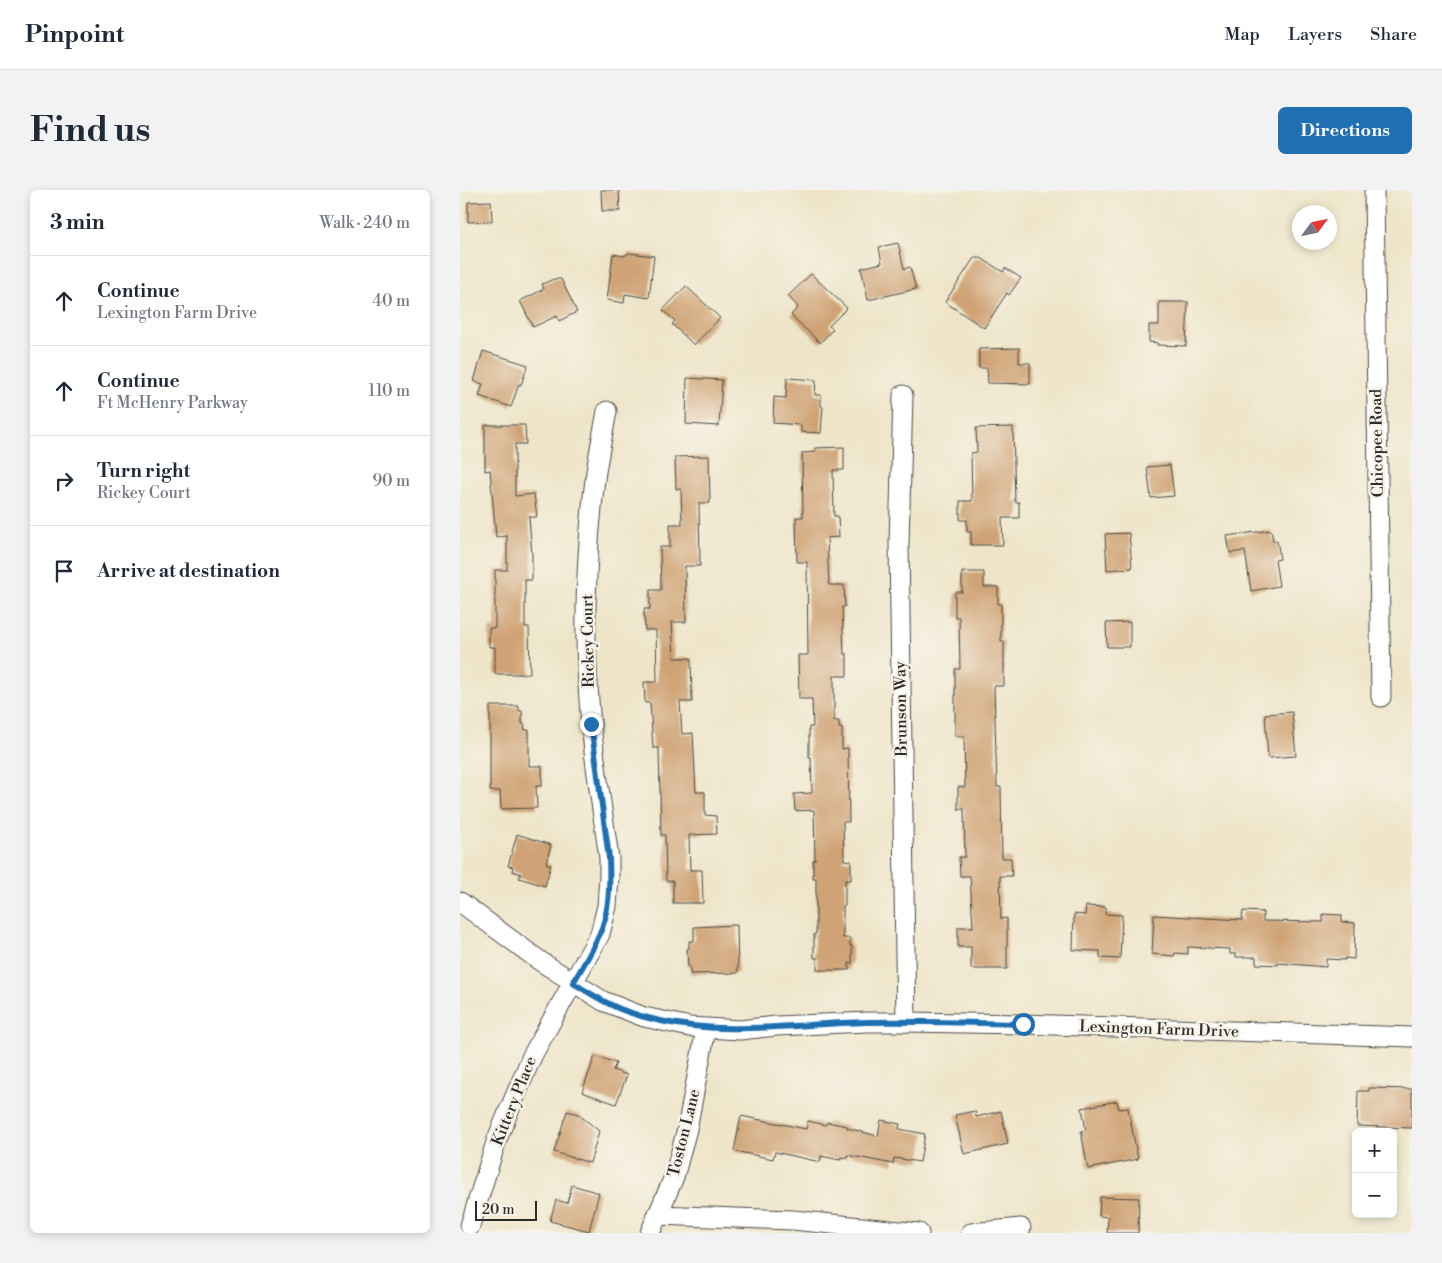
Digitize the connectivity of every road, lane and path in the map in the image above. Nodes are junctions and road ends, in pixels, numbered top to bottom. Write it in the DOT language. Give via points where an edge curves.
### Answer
graph roads {
  1 [pos="1374,190"];
  2 [pos="903,395"];
  3 [pos="607,411"];
  4 [pos="1381,697"];
  5 [pos="460,902"];
  6 [pos="573,983"];
  7 [pos="906,1022"];
  8 [pos="706,1029"];
  9 [pos="1412,1037"];
  10 [pos="657,1215"];
  11 [pos="470,1226"];
  12 [pos="1021,1228"];
  13 [pos="650,1233"];
  14 [pos="919,1233"];
  15 [pos="971,1233"];
  1 -- 4 [label="street, Chicopee Road"];
  2 -- 7 [label="street, Brunson Way" via="899,544"];
  3 -- 6 [label="street, Rickey Court" via="595,478 586,605 591,724 609,877 607,906 600,934"];
  5 -- 6 [label="street, Lexington Farm Drive"];
  6 -- 8 [label="street, Lexington Farm Drive" via="620,1009"];
  6 -- 11 [label="street, Kittery Place" via="532,1056 497,1139"];
  7 -- 8 [label="street, Lexington Farm Drive"];
  7 -- 9 [label="street, Lexington Farm Drive"];
  8 -- 10 [label="street, Toston Lane" via="685,1138 674,1177"];
  10 -- 13 [label="street, Toston Lane"];
  10 -- 14 [label="street" via="793,1220"];
  12 -- 15 [label="street"];
}
